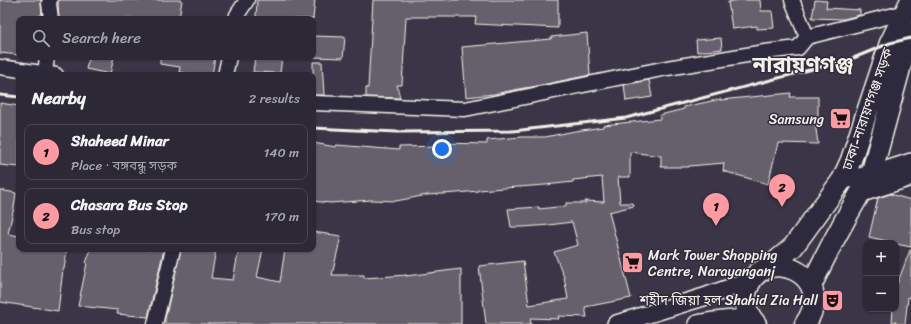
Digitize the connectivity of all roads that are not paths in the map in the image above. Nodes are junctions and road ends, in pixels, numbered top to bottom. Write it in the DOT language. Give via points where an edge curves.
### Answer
graph roads {
  1 [pos="50,0"];
  2 [pos="248,0"];
  3 [pos="792,0"];
  4 [pos="908,6"];
  5 [pos="51,16"];
  6 [pos="237,16"];
  7 [pos="911,33"];
  8 [pos="807,37"];
  9 [pos="48,60"];
  10 [pos="228,60"];
  11 [pos="0,67"];
  12 [pos="36,72"];
  13 [pos="50,72"];
  14 [pos="226,72"];
  15 [pos="316,103"];
  16 [pos="911,162"];
  17 [pos="871,175"];
  18 [pos="911,177"];
  19 [pos="842,180"];
  20 [pos="859,194"];
  21 [pos="172,252"];
  22 [pos="768,268"];
  23 [pos="752,280"];
  24 [pos="811,286"];
  25 [pos="753,321"];
  26 [pos="155,324"];
  27 [pos="616,324"];
  28 [pos="697,324"];
  29 [pos="805,324"];
  1 -- 5 [label="street"];
  2 -- 6 [label="street"];
  3 -- 8 [label="street"];
  4 -- 8 [label="street"];
  4 -- 19 [label="highway, ঢাকা-নারায়ণগঞ্জ সড়ক" via="890,43"];
  7 -- 17 [label="highway, ঢাকা-নারায়ণগঞ্জ সড়ক"];
  8 -- 15 [label="street" via="798,48 667,68 465,108"];
  9 -- 13 [label="street"];
  10 -- 14 [label="street"];
  11 -- 12 [label="street"];
  16 -- 17 [label="main road"];
  17 -- 19 [label="main road"];
  17 -- 20 [label="highway, ঢাকা-নারায়ণগঞ্জ সড়ক"];
  18 -- 20 [label="main road"];
  19 -- 22 [label="highway, ঢাকা-নারায়ণগঞ্জ সড়ক" via="793,247"];
  20 -- 24 [label="highway, ঢাকা-নারায়ণগঞ্জ সড়ক"];
  21 -- 26 [label="street"];
  22 -- 23 [label="highway, ঢাকা-নারায়ণগঞ্জ সড়ক"];
  22 -- 24 [label="highway" via="789,267 798,271"];
  23 -- 25 [label="highway" via="748,287 746,303"];
  23 -- 27 [label="main road"];
  24 -- 29 [label="highway" via="814,306"];
  25 -- 28 [label="main road" via="726,319"];
}
